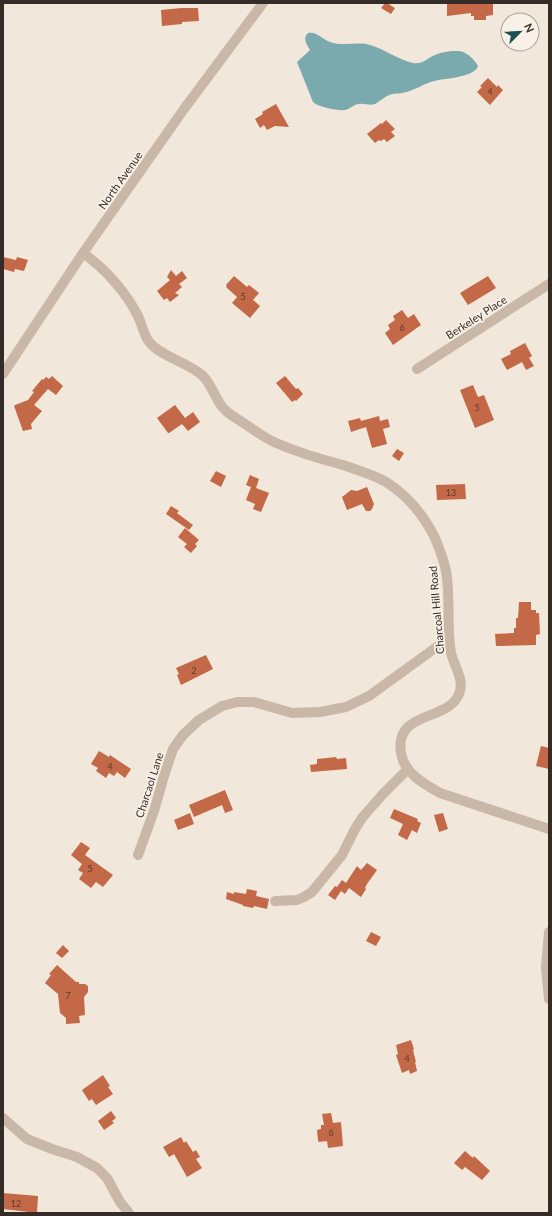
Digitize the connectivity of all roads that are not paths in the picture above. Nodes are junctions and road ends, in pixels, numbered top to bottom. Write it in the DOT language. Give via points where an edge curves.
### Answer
graph roads {
  1 [pos="263,3"];
  2 [pos="83,253"];
  3 [pos="549,284"];
  4 [pos="417,369"];
  5 [pos="3,374"];
  6 [pos="449,638"];
  7 [pos="408,769"];
  8 [pos="549,829"];
  9 [pos="138,855"];
  10 [pos="275,901"];
  11 [pos="549,932"];
  12 [pos="549,999"];
  13 [pos="3,1118"];
  14 [pos="129,1213"];
  1 -- 2 [label="street, North Avenue" via="184,109"];
  2 -- 5 [label="street, North Avenue"];
  2 -- 6 [label="street, Charcoal Hill Road" via="123,292 151,344 195,369 204,377 228,413 275,442 386,482 417,509 434,537 446,571"];
  3 -- 4 [label="street, Berkeley Place"];
  6 -- 7 [label="street, Charcoal Hill Road" via="461,684 460,692 450,706 416,721 405,731 400,746"];
  6 -- 9 [label="street, Charcaol Lane" via="369,696 346,707 320,712 292,713 254,702 237,702 222,706 199,720 173,749"];
  7 -- 8 [label="street, Charcoal Hill Road" via="440,793"];
  7 -- 10 [label="street" via="362,818 342,855 312,892 296,900"];
  11 -- 12 [label="street" via="546,967"];
  13 -- 14 [label="street" via="32,1141 77,1157 97,1168 108,1178 120,1202"];
}
